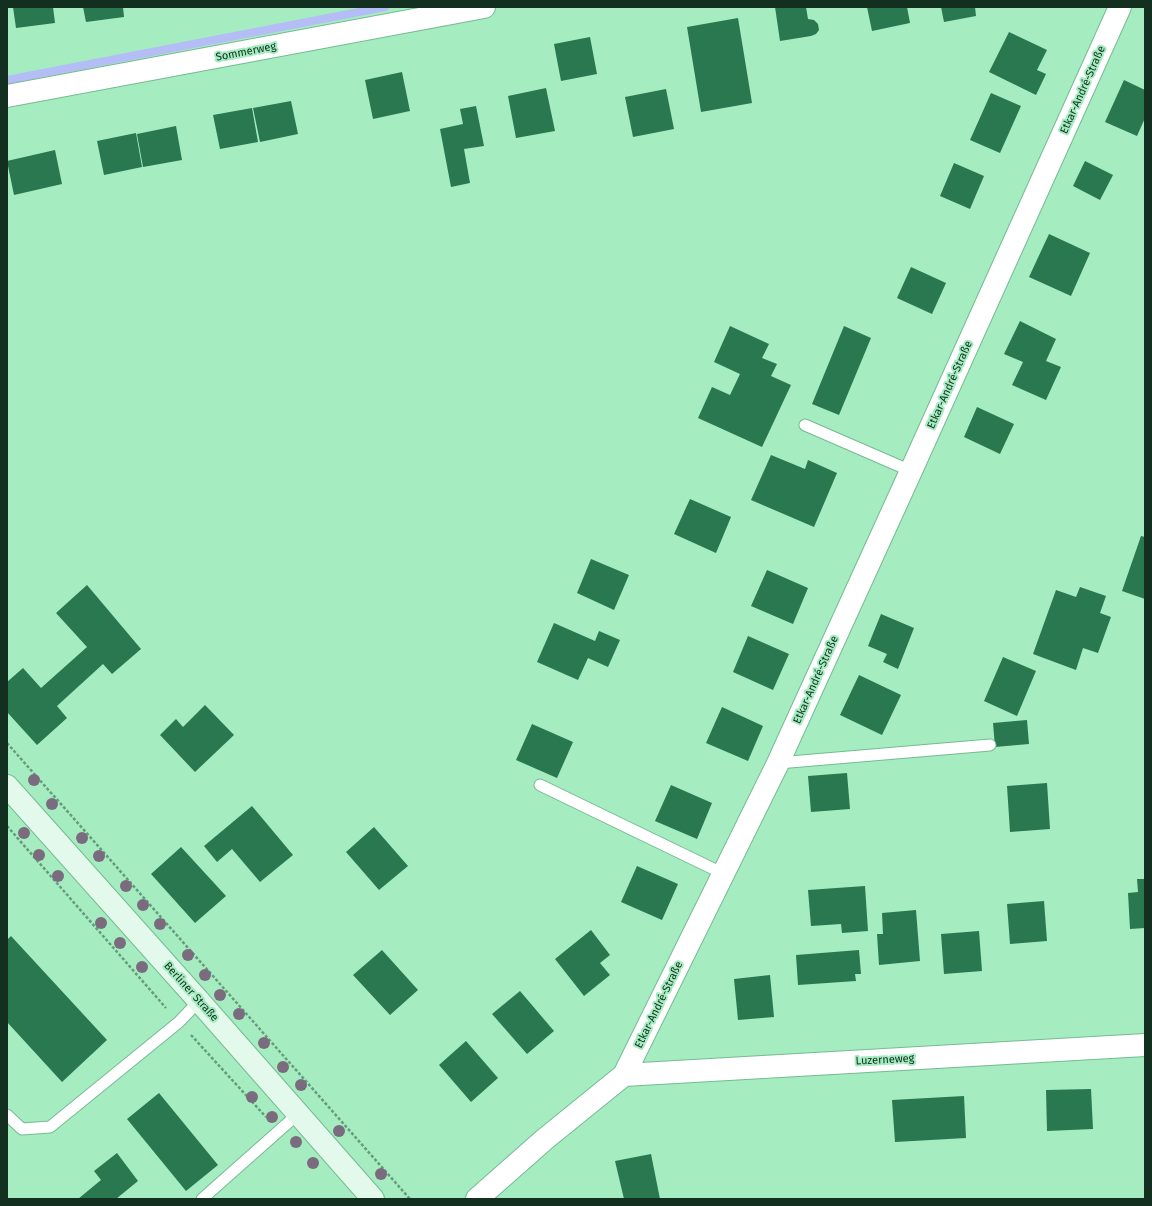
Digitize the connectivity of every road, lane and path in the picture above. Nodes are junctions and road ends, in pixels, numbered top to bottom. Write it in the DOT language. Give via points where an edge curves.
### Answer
graph roads {
  1 [pos="484,7"];
  2 [pos="1120,7"];
  3 [pos="7,96"];
  4 [pos="805,425"];
  5 [pos="911,471"];
  6 [pos="7,743"];
  7 [pos="990,745"];
  8 [pos="778,763"];
  9 [pos="540,785"];
  10 [pos="7,786"];
  11 [pos="724,874"];
  12 [pos="199,1001"];
  13 [pos="1145,1044"];
  14 [pos="624,1074"];
  15 [pos="299,1113"];
  16 [pos="7,1115"];
  17 [pos="202,1199"];
  18 [pos="373,1199"];
  19 [pos="410,1199"];
  20 [pos="477,1199"];
  1 -- 3 [label="street, Sommerweg"];
  2 -- 5 [label="street, Etkar-André-Straße"];
  4 -- 5 [label="lane"];
  5 -- 8 [label="street, Etkar-André-Straße"];
  6 -- 19 [label="path"];
  7 -- 8 [label="lane"];
  8 -- 11 [label="street, Etkar-André-Straße"];
  9 -- 11 [label="lane"];
  10 -- 12 [label="street, Berliner Straße"];
  11 -- 14 [label="street, Etkar-André-Straße"];
  12 -- 15 [label="street, Berliner Straße"];
  12 -- 16 [label="lane" via="179,1022 50,1127 22,1128"];
  13 -- 14 [label="street, Luzerneweg"];
  14 -- 20 [label="street, Etkar-André-Straße"];
  15 -- 17 [label="lane"];
  15 -- 18 [label="street, Berliner Straße"];
}
